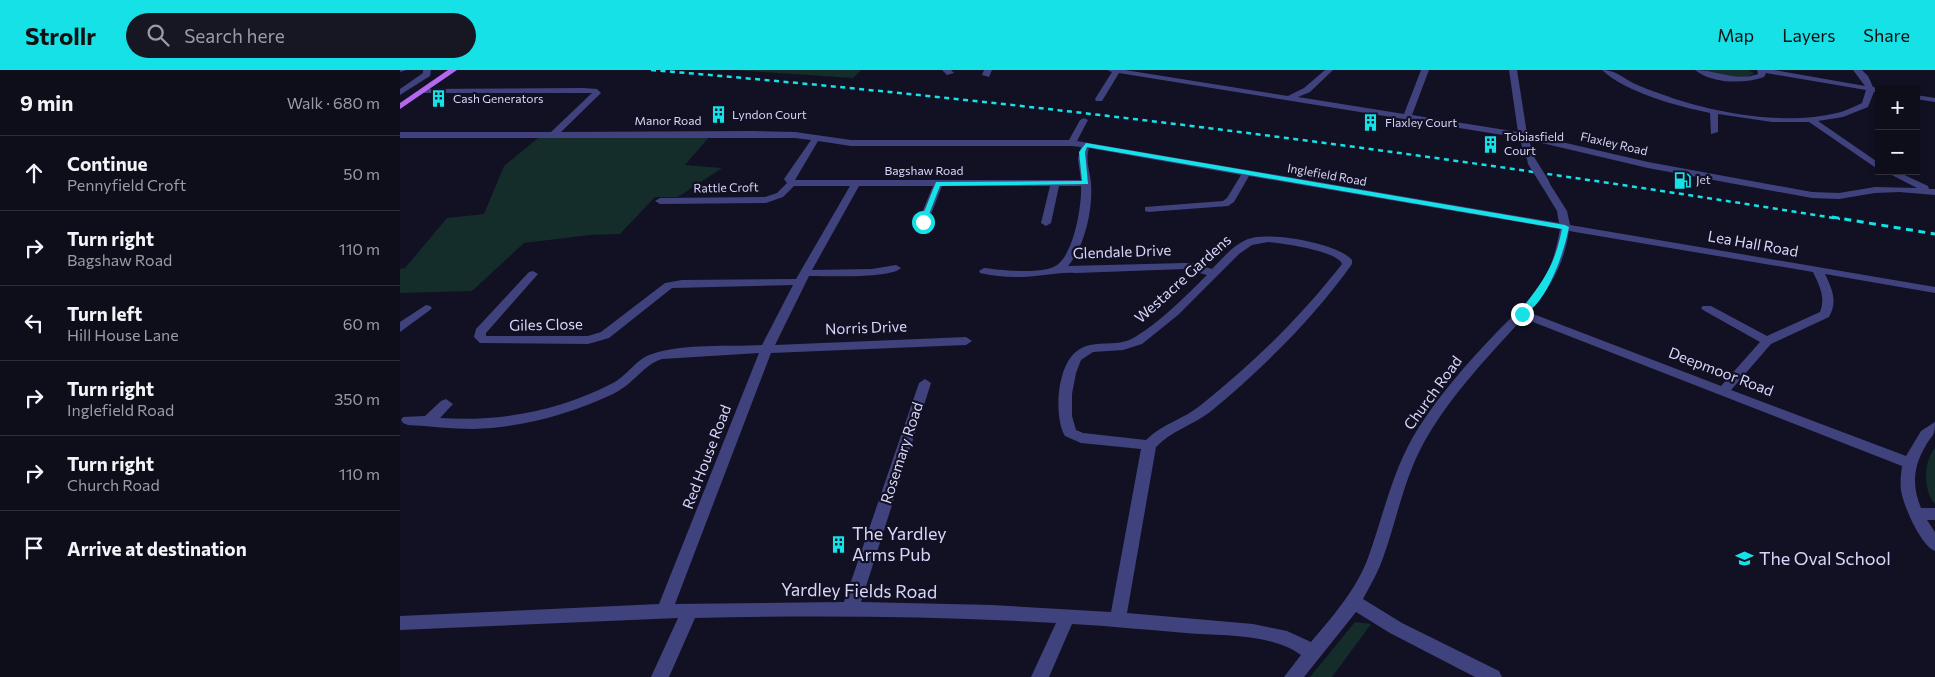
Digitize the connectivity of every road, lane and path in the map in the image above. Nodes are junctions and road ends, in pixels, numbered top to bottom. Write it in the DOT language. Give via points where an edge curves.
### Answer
graph roads {
  1 [pos="427,70"];
  2 [pos="453,70"];
  3 [pos="1329,70"];
  4 [pos="1424,70"];
  5 [pos="1513,70"];
  6 [pos="1606,70"];
  7 [pos="1699,70"];
  8 [pos="1762,70"];
  9 [pos="1857,70"];
  10 [pos="1113,71"];
  11 [pos="1131,72"];
  12 [pos="1307,90"];
  13 [pos="1875,90"];
  14 [pos="423,91"];
  15 [pos="400,93"];
  16 [pos="1290,98"];
  17 [pos="1920,98"];
  18 [pos="1099,99"];
  19 [pos="1935,100"];
  20 [pos="1311,101"];
  21 [pos="400,108"];
  22 [pos="1714,112"];
  23 [pos="1407,117"];
  24 [pos="1810,119"];
  25 [pos="1084,120"];
  26 [pos="1714,132"];
  27 [pos="400,135"];
  28 [pos="553,135"];
  29 [pos="1523,136"];
  30 [pos="816,138"];
  31 [pos="1072,143"];
  32 [pos="1086,145"];
  33 [pos="1875,164"];
  34 [pos="1246,174"];
  35 [pos="1879,175"];
  36 [pos="1897,175"];
  37 [pos="792,183"];
  38 [pos="856,183"];
  39 [pos="1056,183"];
  40 [pos="1086,183"];
  41 [pos="938,184"];
  42 [pos="1875,190"];
  43 [pos="1934,191"];
  44 [pos="660,202"];
  45 [pos="1148,209"];
  46 [pos="923,222"];
  47 [pos="1046,223"];
  48 [pos="1565,227"];
  49 [pos="896,268"];
  50 [pos="1060,268"];
  51 [pos="1817,270"];
  52 [pos="984,271"];
  53 [pos="533,274"];
  54 [pos="1214,274"];
  55 [pos="804,278"];
  56 [pos="1935,290"];
  57 [pos="426,308"];
  58 [pos="1706,308"];
  59 [pos="1522,314"];
  60 [pos="400,328"];
  61 [pos="966,341"];
  62 [pos="1766,341"];
  63 [pos="767,348"];
  64 [pos="925,383"];
  65 [pos="1724,390"];
  66 [pos="446,404"];
  67 [pos="408,420"];
  68 [pos="428,421"];
  69 [pos="1935,427"];
  70 [pos="1149,445"];
  71 [pos="1909,463"];
  72 [pos="1918,514"];
  73 [pos="1935,514"];
  74 [pos="1935,545"];
  75 [pos="1354,602"];
  76 [pos="850,609"];
  77 [pos="664,612"];
  78 [pos="689,612"];
  79 [pos="1067,616"];
  80 [pos="1118,619"];
  81 [pos="400,624"];
  82 [pos="1312,653"];
  83 [pos="660,677"];
  84 [pos="1040,677"];
  85 [pos="1293,677"];
  86 [pos="1494,677"];
  1 -- 15 [label="street"];
  2 -- 14 [label="main road"];
  3 -- 12 [label="street"];
  4 -- 23 [label="street"];
  5 -- 29 [label="street, Church Road"];
  6 -- 22 [label="street" via="1625,83 1653,95"];
  7 -- 8 [label="street" via="1737,79 1756,78"];
  8 -- 13 [label="street"];
  9 -- 13 [label="street"];
  10 -- 11 [label="street, Flaxley Road"];
  10 -- 18 [label="street"];
  11 -- 16 [label="street, Flaxley Road"];
  12 -- 16 [label="street"];
  12 -- 20 [label="street"];
  13 -- 24 [label="street" via="1858,109"];
  14 -- 21 [label="main road"];
  14 -- 28 [label="street" via="594,91 597,94"];
  16 -- 20 [label="street, Flaxley Road"];
  17 -- 19 [label="street"];
  20 -- 23 [label="street, Flaxley Road"];
  22 -- 24 [label="street" via="1747,117"];
  22 -- 26 [label="street"];
  23 -- 29 [label="street, Flaxley Road"];
  24 -- 33 [label="street"];
  25 -- 31 [label="street"];
  27 -- 28 [label="street, Manor Road"];
  28 -- 30 [label="street, Manor Road" via="752,134"];
  29 -- 42 [label="street, Flaxley Road" via="1648,165 1804,194 1839,196"];
  29 -- 48 [label="street, Church Road, bridge" via="1532,162 1562,211"];
  30 -- 31 [label="street, Manor Road" via="887,143"];
  30 -- 37 [label="street" via="789,179"];
  31 -- 32 [label="street, Manor Road"];
  32 -- 34 [label="street, Inglefield Road"];
  32 -- 40 [label="street" via="1082,152"];
  34 -- 45 [label="street" via="1231,200 1225,204"];
  34 -- 48 [label="street, Inglefield Road"];
  35 -- 42 [label="street"];
  36 -- 43 [label="street"];
  37 -- 38 [label="street, Bagshaw Road"];
  37 -- 44 [label="street, Rattle Croft" via="780,195 766,200"];
  38 -- 41 [label="street, Bagshaw Road"];
  38 -- 55 [label="street, Red House Road"];
  39 -- 40 [label="street, Bagshaw Road"];
  39 -- 41 [label="street, Bagshaw Road"];
  39 -- 47 [label="street"];
  40 -- 50 [label="street" via="1079,236 1069,260"];
  41 -- 46 [label="street"];
  42 -- 43 [label="street, Flaxley Road"];
  48 -- 51 [label="street, Lea Hall Road"];
  48 -- 59 [label="street, Church Road" via="1561,251 1551,276"];
  49 -- 55 [label="street"];
  50 -- 52 [label="street, Glendale Drive" via="1008,273"];
  50 -- 54 [label="street, Glendale Drive" via="1185,266"];
  51 -- 56 [label="street, Lea Hall Road"];
  51 -- 62 [label="street" via="1829,295 1825,314"];
  53 -- 55 [label="street, Giles Close" via="480,332 480,337 484,340 588,340 605,335 669,286"];
  54 -- 70 [label="street, Westacre Gardens" via="1136,342 1120,348 1092,349 1078,355 1072,364 1065,411 1070,433 1081,438"];
  54 -- 70 [label="street, Westacre Gardens" via="1246,244 1265,239 1332,250 1347,260 1320,299 1271,352 1203,410 1160,434"];
  55 -- 63 [label="street, Red House Road"];
  57 -- 60 [label="street"];
  58 -- 62 [label="street"];
  59 -- 65 [label="street, Deepmoor Road"];
  59 -- 75 [label="street, Church Road" via="1472,366 1424,430 1393,499 1375,559"];
  61 -- 63 [label="street, Norris Drive"];
  62 -- 65 [label="street"];
  63 -- 68 [label="street, Norris Drive" via="756,351 671,352 654,357 630,380 588,400 540,415 476,424"];
  63 -- 77 [label="street, Red House Road"];
  64 -- 76 [label="street, Rosemary Road"];
  65 -- 71 [label="street, Deepmoor Road"];
  66 -- 68 [label="street"];
  67 -- 68 [label="street, Norris Drive"];
  69 -- 71 [label="street" via="1920,443"];
  70 -- 80 [label="street"];
  71 -- 72 [label="street" via="1908,494"];
  72 -- 73 [label="street"];
  72 -- 74 [label="street"];
  75 -- 82 [label="street, Church Road"];
  75 -- 86 [label="street" via="1396,628"];
  76 -- 78 [label="street, Yardley Fields Road"];
  76 -- 79 [label="street, Yardley Fields Road"];
  77 -- 78 [label="street, Yardley Fields Road"];
  77 -- 81 [label="street, Yardley Fields Road"];
  78 -- 83 [label="street"];
  79 -- 80 [label="street, Yardley Fields Road"];
  79 -- 84 [label="street"];
  80 -- 82 [label="street, Yardley Fields Road" via="1274,635 1305,646"];
  82 -- 85 [label="street, Church Road"];
}
